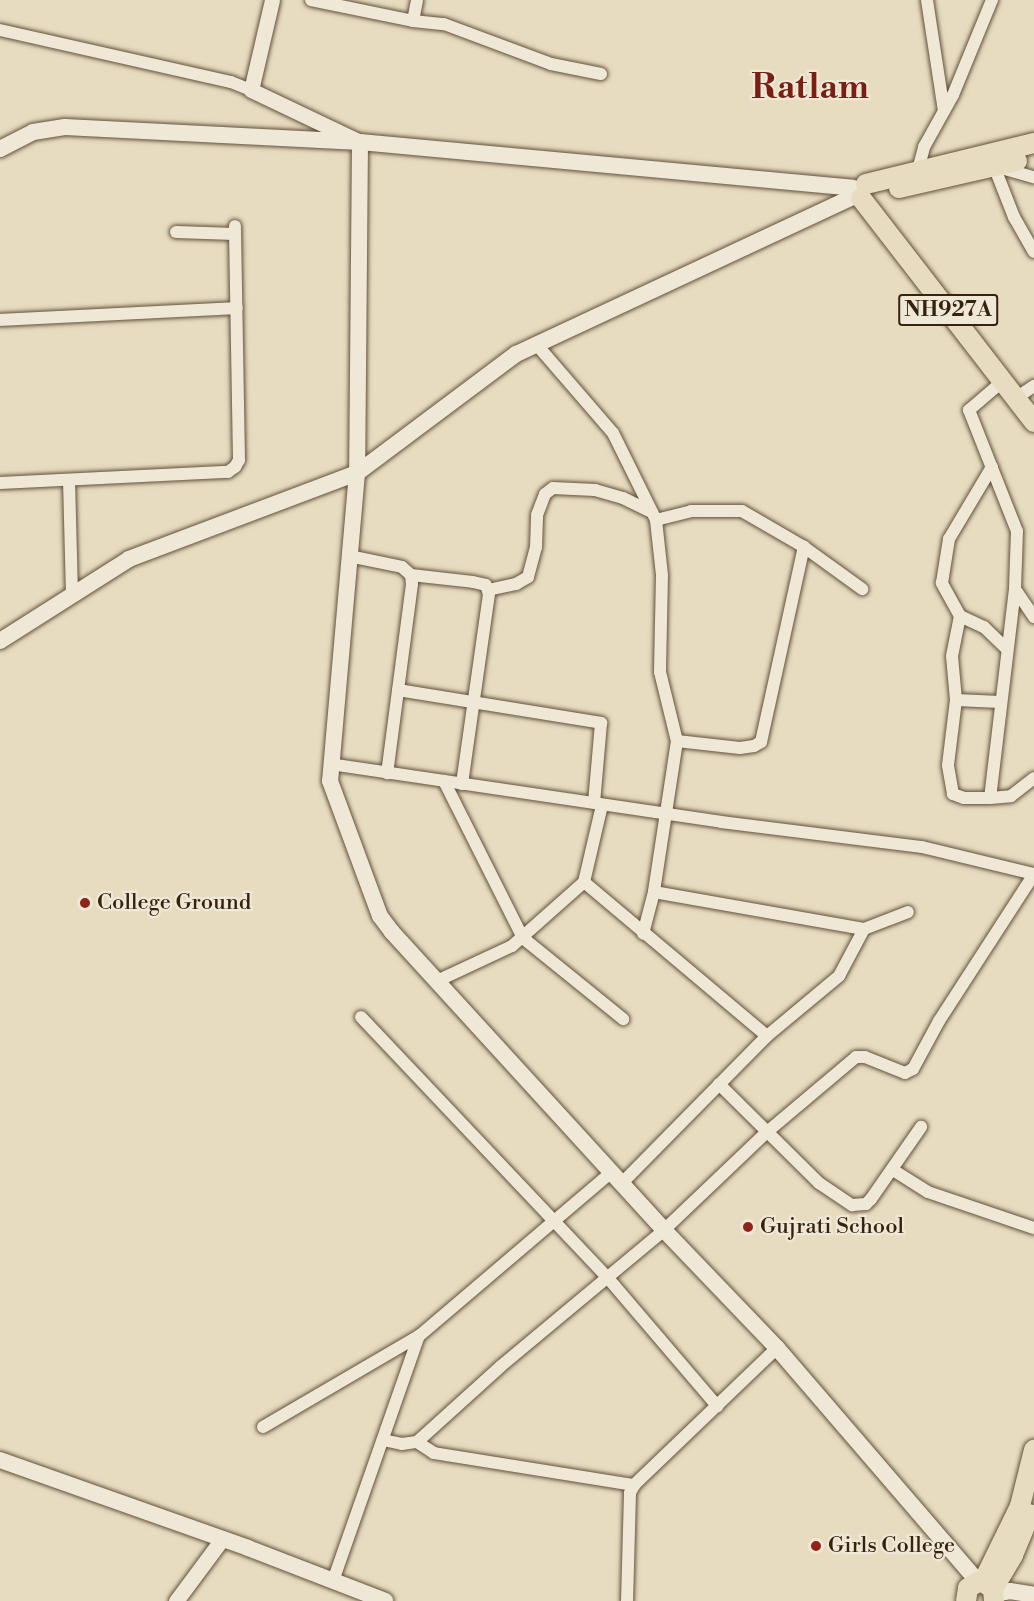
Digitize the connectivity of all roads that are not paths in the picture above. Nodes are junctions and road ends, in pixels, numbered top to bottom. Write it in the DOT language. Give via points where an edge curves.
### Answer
graph roads {
  1 [pos="272,0"];
  2 [pos="311,0"];
  3 [pos="417,0"];
  4 [pos="927,0"];
  5 [pos="992,0"];
  6 [pos="338,3"];
  7 [pos="413,21"];
  8 [pos="0,30"];
  9 [pos="601,74"];
  10 [pos="250,90"];
  11 [pos="944,111"];
  12 [pos="1034,138"];
  13 [pos="360,142"];
  14 [pos="1034,143"];
  15 [pos="0,149"];
  16 [pos="1034,157"];
  17 [pos="994,159"];
  18 [pos="918,170"];
  19 [pos="1034,177"];
  20 [pos="862,192"];
  21 [pos="176,232"];
  22 [pos="1034,252"];
  23 [pos="237,308"];
  24 [pos="0,320"];
  25 [pos="537,345"];
  26 [pos="1003,381"];
  27 [pos="1027,396"];
  28 [pos="1034,422"];
  29 [pos="992,467"];
  30 [pos="357,473"];
  31 [pos="69,480"];
  32 [pos="0,483"];
  33 [pos="654,516"];
  34 [pos="804,547"];
  35 [pos="349,556"];
  36 [pos="411,575"];
  37 [pos="862,589"];
  38 [pos="1015,589"];
  39 [pos="488,590"];
  40 [pos="72,595"];
  41 [pos="960,615"];
  42 [pos="1034,617"];
  43 [pos="0,641"];
  44 [pos="1007,649"];
  45 [pos="398,690"];
  46 [pos="956,700"];
  47 [pos="473,701"];
  48 [pos="1000,702"];
  49 [pos="676,741"];
  50 [pos="330,764"];
  51 [pos="387,772"];
  52 [pos="1034,778"];
  53 [pos="444,781"];
  54 [pos="462,784"];
  55 [pos="990,798"];
  56 [pos="598,804"];
  57 [pos="667,814"];
  58 [pos="1034,874"];
  59 [pos="584,882"];
  60 [pos="654,892"];
  61 [pos="908,912"];
  62 [pos="864,929"];
  63 [pos="643,934"];
  64 [pos="523,938"];
  65 [pos="437,981"];
  66 [pos="361,1017"];
  67 [pos="623,1020"];
  68 [pos="767,1036"];
  69 [pos="719,1084"];
  70 [pos="921,1127"];
  71 [pos="768,1132"];
  72 [pos="893,1170"];
  73 [pos="617,1177"];
  74 [pos="553,1222"];
  75 [pos="1034,1228"];
  76 [pos="664,1230"];
  77 [pos="607,1277"];
  78 [pos="419,1336"];
  79 [pos="777,1348"];
  80 [pos="717,1406"];
  81 [pos="263,1427"];
  82 [pos="383,1440"];
  83 [pos="417,1442"];
  84 [pos="1034,1450"];
  85 [pos="0,1460"];
  86 [pos="634,1485"];
  87 [pos="1034,1500"];
  88 [pos="222,1539"];
  89 [pos="333,1581"];
  90 [pos="988,1590"];
  91 [pos="1034,1595"];
  92 [pos="176,1601"];
  93 [pos="385,1601"];
  94 [pos="627,1601"];
  95 [pos="966,1601"];
  1 -- 10 [label="street"];
  2 -- 6 [label="street"];
  3 -- 7 [label="street"];
  4 -- 11 [label="street"];
  5 -- 11 [label="street"];
  6 -- 7 [label="street"];
  7 -- 9 [label="street" via="444,24 551,64"];
  8 -- 10 [label="street" via="231,82"];
  10 -- 13 [label="street"];
  11 -- 18 [label="street" via="924,147"];
  12 -- 17 [label="street"];
  13 -- 15 [label="main road" via="65,127 33,132"];
  13 -- 20 [label="main road"];
  13 -- 30 [label="main road"];
  14 -- 17 [label="highway"];
  16 -- 17 [label="highway"];
  17 -- 18 [label="highway"];
  17 -- 19 [label="street"];
  17 -- 20 [label="highway" via="903,187"];
  17 -- 22 [label="street" via="1014,217"];
  18 -- 20 [label="highway"];
  20 -- 25 [label="main road"];
  20 -- 26 [label="highway, NH927A"];
  20 -- 27 [label="highway, NH927A"];
  21 -- 23 [label="street" via="235,230"];
  23 -- 24 [label="street"];
  23 -- 31 [label="street" via="239,460 235,467 228,472"];
  25 -- 30 [label="main road" via="516,354"];
  25 -- 33 [label="street" via="613,433"];
  26 -- 27 [label="highway, NH927A"];
  26 -- 29 [label="street" via="969,410"];
  27 -- 28 [label="highway, NH927A"];
  29 -- 38 [label="street" via="1017,531"];
  29 -- 41 [label="street" via="949,539 942,583"];
  30 -- 35 [label="main road"];
  30 -- 40 [label="main road" via="129,559"];
  31 -- 32 [label="street"];
  31 -- 40 [label="street"];
  33 -- 34 [label="street" via="742,511"];
  33 -- 39 [label="street" via="623,498 594,490 553,488 545,494 537,515 536,547 528,577"];
  33 -- 49 [label="street" via="662,575 660,672"];
  34 -- 37 [label="street"];
  34 -- 49 [label="street" via="761,742 740,748"];
  35 -- 36 [label="street" via="402,567"];
  35 -- 50 [label="main road"];
  36 -- 39 [label="street" via="473,582 486,585"];
  36 -- 45 [label="street"];
  38 -- 42 [label="street"];
  38 -- 44 [label="street"];
  39 -- 47 [label="street"];
  40 -- 43 [label="main road"];
  41 -- 44 [label="street" via="984,627"];
  41 -- 46 [label="street" via="952,656"];
  44 -- 48 [label="street"];
  45 -- 47 [label="street"];
  45 -- 51 [label="street"];
  46 -- 48 [label="street"];
  46 -- 55 [label="street" via="948,765 953,794"];
  47 -- 54 [label="street"];
  47 -- 56 [label="street" via="601,723"];
  48 -- 55 [label="street"];
  49 -- 57 [label="street"];
  50 -- 51 [label="street"];
  50 -- 65 [label="main road" via="330,781 380,916"];
  51 -- 53 [label="street"];
  52 -- 55 [label="street" via="1011,796"];
  53 -- 54 [label="street"];
  53 -- 64 [label="street"];
  54 -- 56 [label="street"];
  56 -- 57 [label="street"];
  56 -- 59 [label="street"];
  57 -- 58 [label="street" via="922,847"];
  57 -- 60 [label="street"];
  58 -- 71 [label="street" via="939,1021 913,1069 905,1073 865,1057 856,1058"];
  59 -- 63 [label="street"];
  59 -- 64 [label="street"];
  60 -- 62 [label="street"];
  60 -- 63 [label="street"];
  61 -- 62 [label="street"];
  62 -- 68 [label="street" via="839,976"];
  63 -- 68 [label="street"];
  64 -- 65 [label="street"];
  64 -- 67 [label="street"];
  65 -- 73 [label="main road"];
  66 -- 74 [label="street"];
  68 -- 69 [label="street"];
  69 -- 71 [label="street"];
  69 -- 73 [label="street"];
  70 -- 72 [label="street"];
  71 -- 72 [label="street" via="819,1183 852,1205 866,1204"];
  71 -- 76 [label="street"];
  72 -- 75 [label="street" via="928,1192"];
  73 -- 74 [label="street"];
  73 -- 76 [label="main road"];
  74 -- 77 [label="street"];
  74 -- 78 [label="street"];
  76 -- 77 [label="street"];
  76 -- 79 [label="main road"];
  77 -- 80 [label="street"];
  77 -- 83 [label="street"];
  78 -- 81 [label="street"];
  78 -- 82 [label="street"];
  79 -- 80 [label="street"];
  79 -- 90 [label="main road"];
  80 -- 86 [label="street"];
  82 -- 83 [label="street"];
  82 -- 89 [label="street"];
  83 -- 86 [label="street" via="434,1453"];
  84 -- 90 [label="highway" via="1020,1506"];
  85 -- 88 [label="main road"];
  86 -- 94 [label="street" via="630,1494"];
  87 -- 90 [label="highway" via="1013,1555"];
  88 -- 89 [label="main road"];
  88 -- 92 [label="street"];
  89 -- 93 [label="main road"];
  90 -- 91 [label="main road"];
  90 -- 95 [label="highway" via="968,1588"];
}
